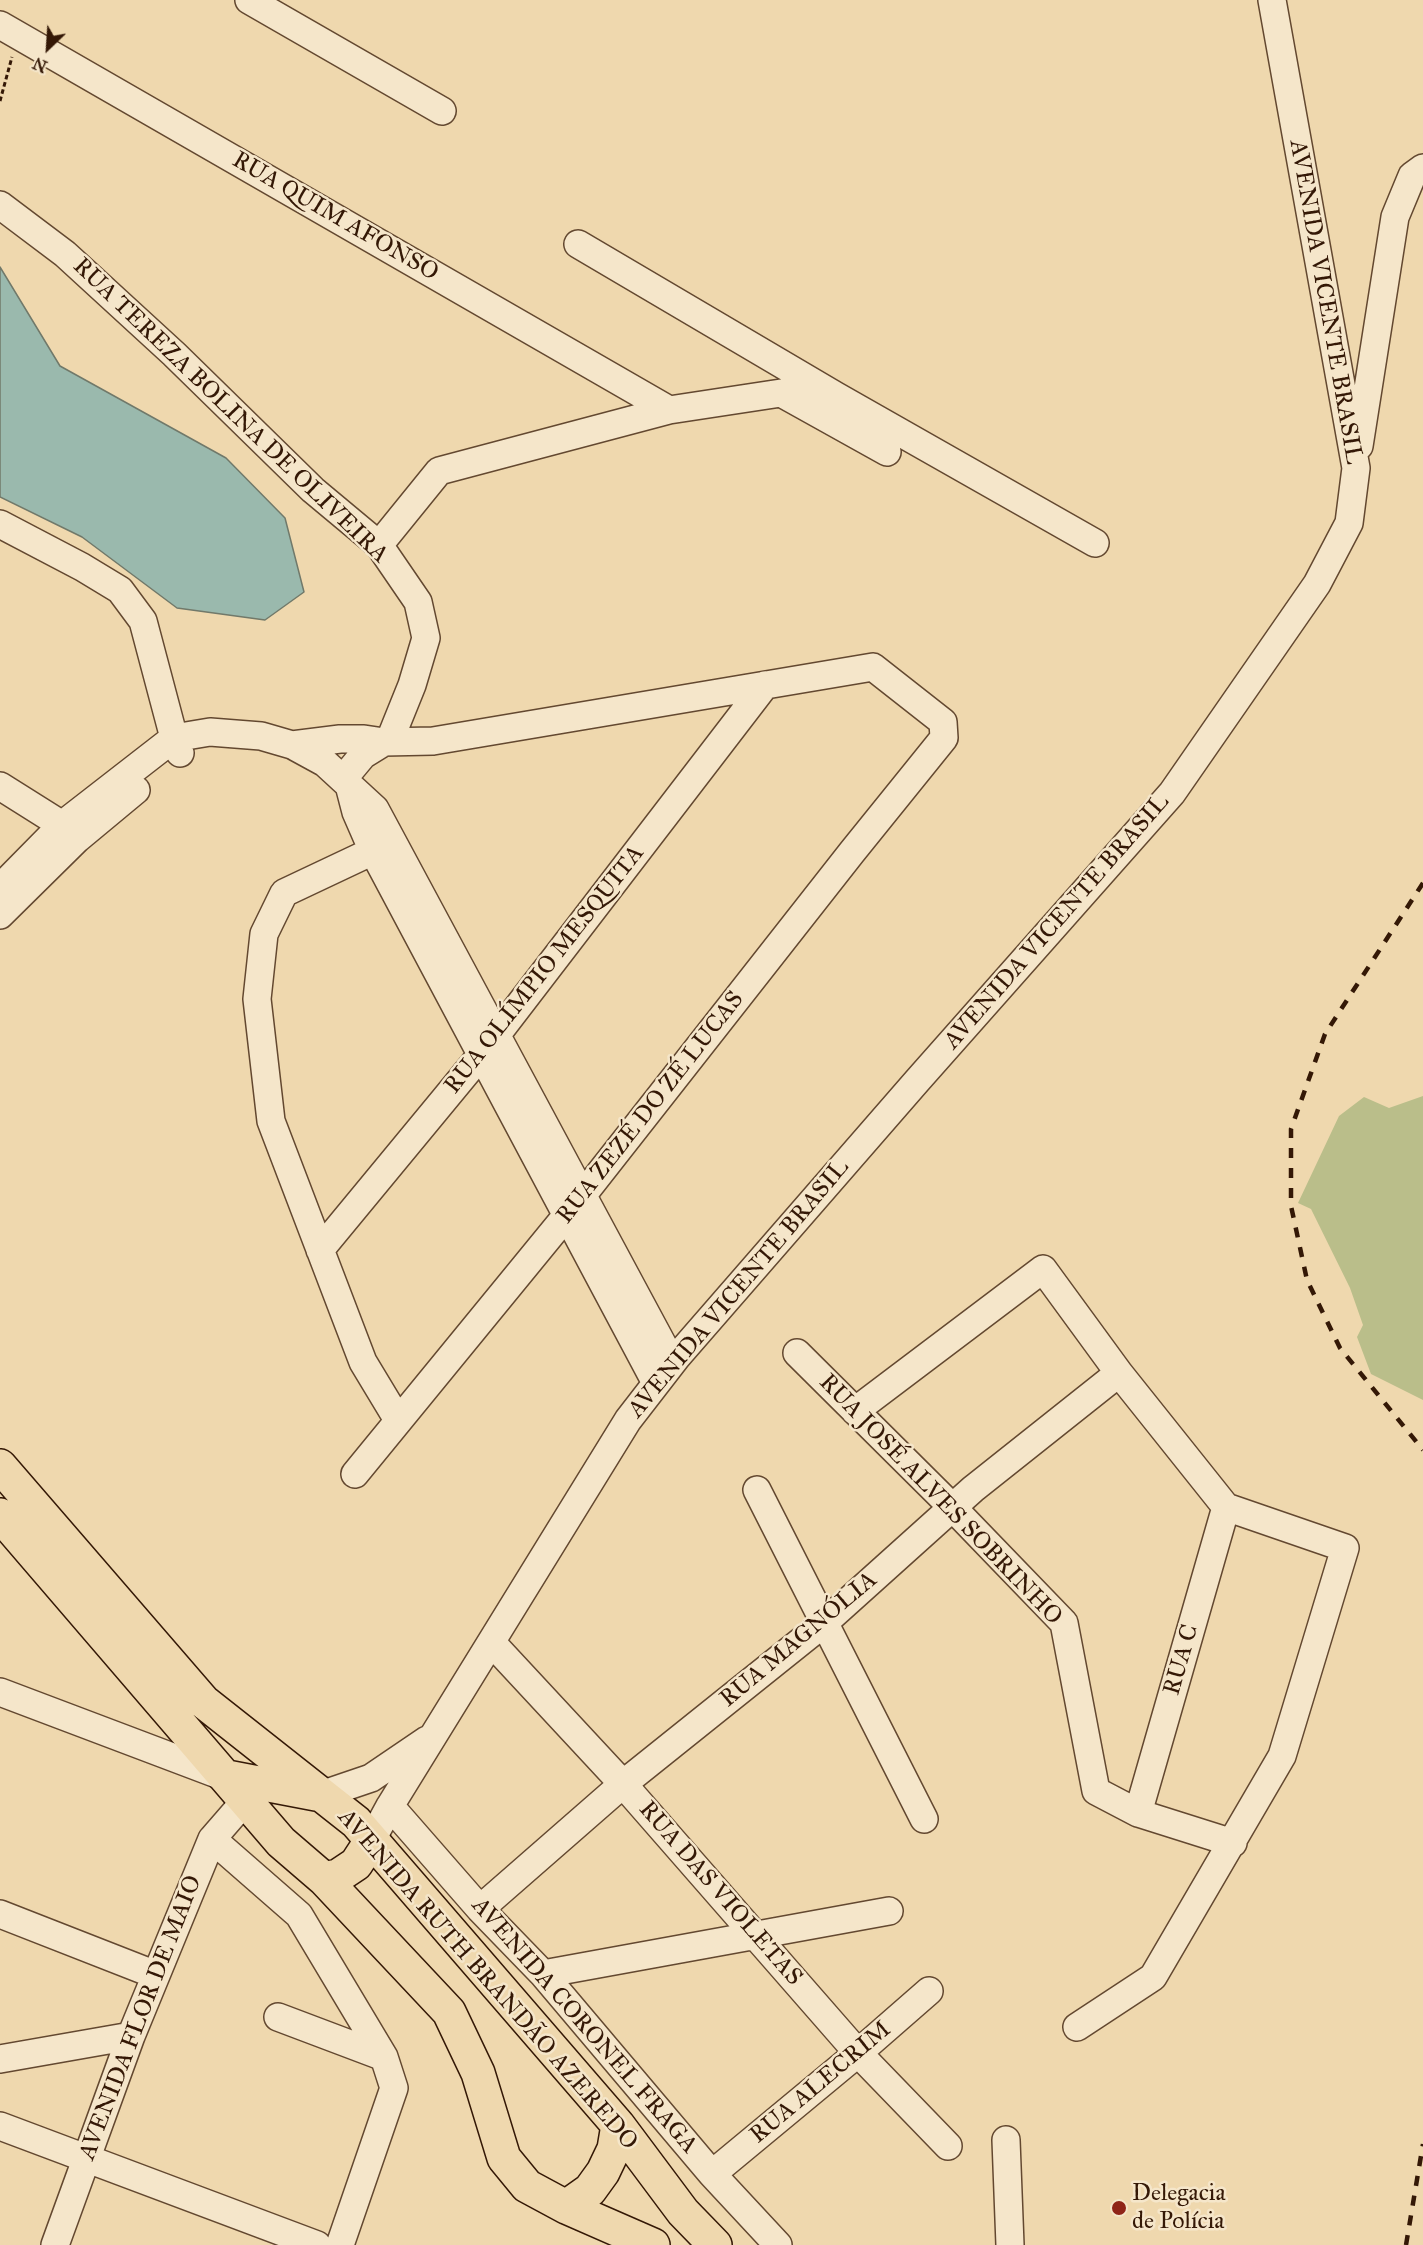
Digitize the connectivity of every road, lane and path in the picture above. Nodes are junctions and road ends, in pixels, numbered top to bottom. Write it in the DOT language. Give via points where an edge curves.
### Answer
graph roads {
  1 [pos="249,0"];
  2 [pos="1272,0"];
  3 [pos="9,30"];
  4 [pos="0,101"];
  5 [pos="442,111"];
  6 [pos="1423,168"];
  7 [pos="0,205"];
  8 [pos="578,244"];
  9 [pos="788,383"];
  10 [pos="669,410"];
  11 [pos="887,452"];
  12 [pos="1356,468"];
  13 [pos="0,524"];
  14 [pos="1095,543"];
  15 [pos="379,545"];
  16 [pos="765,685"];
  17 [pos="386,742"];
  18 [pos="177,745"];
  19 [pos="292,745"];
  20 [pos="346,782"];
  21 [pos="0,786"];
  22 [pos="69,832"];
  23 [pos="382,846"];
  24 [pos="0,888"];
  25 [pos="0,915"];
  26 [pos="488,1045"];
  27 [pos="575,1205"];
  28 [pos="320,1250"];
  29 [pos="797,1353"];
  30 [pos="664,1373"];
  31 [pos="1119,1373"];
  32 [pos="855,1411"];
  33 [pos="398,1420"];
  34 [pos="0,1466"];
  35 [pos="355,1474"];
  36 [pos="757,1490"];
  37 [pos="1226,1507"];
  38 [pos="953,1508"];
  39 [pos="0,1515"];
  40 [pos="824,1623"];
  41 [pos="492,1643"];
  42 [pos="0,1692"];
  43 [pos="435,1734"];
  44 [pos="624,1784"];
  45 [pos="236,1789"];
  46 [pos="321,1795"];
  47 [pos="390,1806"];
  48 [pos="1138,1813"];
  49 [pos="924,1820"];
  50 [pos="212,1839"];
  51 [pos="371,1841"];
  52 [pos="281,1842"];
  53 [pos="1233,1843"];
  54 [pos="324,1879"];
  55 [pos="480,1909"];
  56 [pos="889,1911"];
  57 [pos="0,1914"];
  58 [pos="757,1936"];
  59 [pos="543,1974"];
  60 [pos="156,1975"];
  61 [pos="929,1991"];
  62 [pos="278,2017"];
  63 [pos="1077,2027"];
  64 [pos="131,2036"];
  65 [pos="858,2053"];
  66 [pos="384,2057"];
  67 [pos="0,2059"];
  68 [pos="618,2125"];
  69 [pos="0,2126"];
  70 [pos="1006,2140"];
  71 [pos="948,2146"];
  72 [pos="87,2157"];
  73 [pos="712,2174"];
  74 [pos="566,2207"];
  75 [pos="55,2245"];
  76 [pos="317,2245"];
  77 [pos="340,2245"];
  78 [pos="653,2245"];
  79 [pos="715,2245"];
  80 [pos="778,2245"];
  81 [pos="1010,2245"];
  1 -- 5 [label="street"];
  2 -- 12 [label="street, AVENIDA VICENTE BRASIL"];
  3 -- 4 [label="path"];
  3 -- 10 [label="street, RUA QUIM AFONSO"];
  6 -- 12 [label="street" via="1412,176 1395,217"];
  7 -- 15 [label="street, RUA TEREZA BOLINA DE OLIVEIRA" via="65,254 313,490"];
  8 -- 9 [label="street"];
  9 -- 10 [label="street"];
  9 -- 11 [label="street"];
  9 -- 14 [label="street"];
  10 -- 15 [label="street" via="439,471"];
  12 -- 30 [label="street, AVENIDA VICENTE BRASIL" via="1348,523 1317,584 1172,793"];
  13 -- 18 [label="street" via="120,590 143,621"];
  15 -- 17 [label="street, RUA TEREZA BOLINA DE OLIVEIRA" via="418,602 426,638 412,685"];
  16 -- 17 [label="street" via="477,735"];
  16 -- 26 [label="street, RUA OLÍMPIO MESQUITA"];
  16 -- 27 [label="street, RUA ZEZÉ DO ZÉ LUCAS" via="873,667 943,722 944,738"];
  17 -- 19 [label="street" via="340,739"];
  17 -- 20 [label="street" via="363,755"];
  18 -- 19 [label="street" via="210,732 261,736"];
  18 -- 22 [label="street"];
  19 -- 20 [label="street" via="324,763"];
  20 -- 23 [label="street" via="356,812"];
  21 -- 22 [label="street"];
  22 -- 24 [label="street"];
  22 -- 25 [label="street"];
  23 -- 26 [label="street"];
  23 -- 28 [label="street" via="284,893 264,934 257,999 271,1121"];
  26 -- 27 [label="street"];
  26 -- 28 [label="street, RUA OLÍMPIO MESQUITA"];
  27 -- 30 [label="street"];
  27 -- 33 [label="street, RUA ZEZÉ DO ZÉ LUCAS"];
  28 -- 33 [label="street" via="363,1362"];
  29 -- 32 [label="street, RUA JOSÉ ALVES SOBRINHO"];
  30 -- 41 [label="street, AVENIDA VICENTE BRASIL" via="628,1419"];
  31 -- 32 [label="street" via="1043,1269"];
  31 -- 37 [label="street"];
  31 -- 38 [label="street, RUA MAGNÓLIA"];
  32 -- 38 [label="street, RUA JOSÉ ALVES SOBRINHO"];
  33 -- 35 [label="street, RUA ZEZÉ DO ZÉ LUCAS"];
  34 -- 46 [label="main road, AVENIDA RUTH BRANDÃO AZEREDO" via="204,1702"];
  36 -- 40 [label="street"];
  37 -- 48 [label="street, RUA C"];
  37 -- 53 [label="street" via="1346,1548 1282,1756"];
  38 -- 40 [label="street, RUA MAGNÓLIA"];
  38 -- 48 [label="street, RUA JOSÉ ALVES SOBRINHO" via="1064,1623 1096,1791"];
  39 -- 45 [label="main road, AVENIDA RUTH BRANDÃO AZEREDO"];
  40 -- 44 [label="street, RUA MAGNÓLIA"];
  40 -- 49 [label="street"];
  41 -- 43 [label="street, AVENIDA VICENTE BRASIL"];
  41 -- 44 [label="street, RUA DAS VIOLETAS"];
  42 -- 45 [label="street"];
  43 -- 46 [label="street, AVENIDA VICENTE BRASIL" via="371,1778"];
  43 -- 47 [label="street, AVENIDA VICENTE BRASIL"];
  44 -- 55 [label="street, RUA MAGNÓLIA"];
  44 -- 58 [label="street, RUA DAS VIOLETAS"];
  45 -- 46 [label="main road"];
  45 -- 50 [label="street, AVENIDA FLOR DE MAIO"];
  45 -- 52 [label="main road, AVENIDA RUTH BRANDÃO AZEREDO"];
  46 -- 51 [label="main road, AVENIDA RUTH BRANDÃO AZEREDO" via="356,1822"];
  46 -- 52 [label="main road" via="292,1810"];
  47 -- 51 [label="street, AVENIDA VICENTE BRASIL"];
  47 -- 55 [label="street, AVENIDA CORONEL FRAGA"];
  48 -- 53 [label="street, RUA JOSÉ ALVES SOBRINHO"];
  50 -- 60 [label="street, AVENIDA FLOR DE MAIO"];
  50 -- 66 [label="street" via="298,1915"];
  51 -- 54 [label="main road" via="356,1864 339,1876"];
  51 -- 68 [label="main road, AVENIDA RUTH BRANDÃO AZEREDO"];
  52 -- 54 [label="main road, AVENIDA RUTH BRANDÃO AZEREDO"];
  53 -- 63 [label="street" via="1153,1977"];
  54 -- 74 [label="main road, AVENIDA RUTH BRANDÃO AZEREDO" via="449,2012 478,2073 504,2158 527,2186"];
  55 -- 59 [label="street, AVENIDA CORONEL FRAGA"];
  56 -- 58 [label="street"];
  57 -- 60 [label="street"];
  58 -- 59 [label="street"];
  58 -- 65 [label="street, RUA DAS VIOLETAS"];
  59 -- 73 [label="street, AVENIDA CORONEL FRAGA"];
  60 -- 64 [label="street, AVENIDA FLOR DE MAIO"];
  61 -- 65 [label="street, RUA ALECRIM"];
  62 -- 66 [label="street"];
  64 -- 67 [label="street"];
  64 -- 72 [label="street, AVENIDA FLOR DE MAIO"];
  65 -- 71 [label="street, RUA DAS VIOLETAS"];
  65 -- 73 [label="street, RUA ALECRIM"];
  66 -- 77 [label="street" via="394,2088"];
  68 -- 74 [label="main road" via="615,2149 603,2172 590,2190"];
  68 -- 79 [label="main road, AVENIDA RUTH BRANDÃO AZEREDO" via="683,2212"];
  69 -- 72 [label="street"];
  70 -- 81 [label="street"];
  72 -- 75 [label="street, AVENIDA FLOR DE MAIO"];
  72 -- 76 [label="street"];
  73 -- 80 [label="street, AVENIDA CORONEL FRAGA"];
  74 -- 78 [label="main road, AVENIDA RUTH BRANDÃO AZEREDO"];
}
